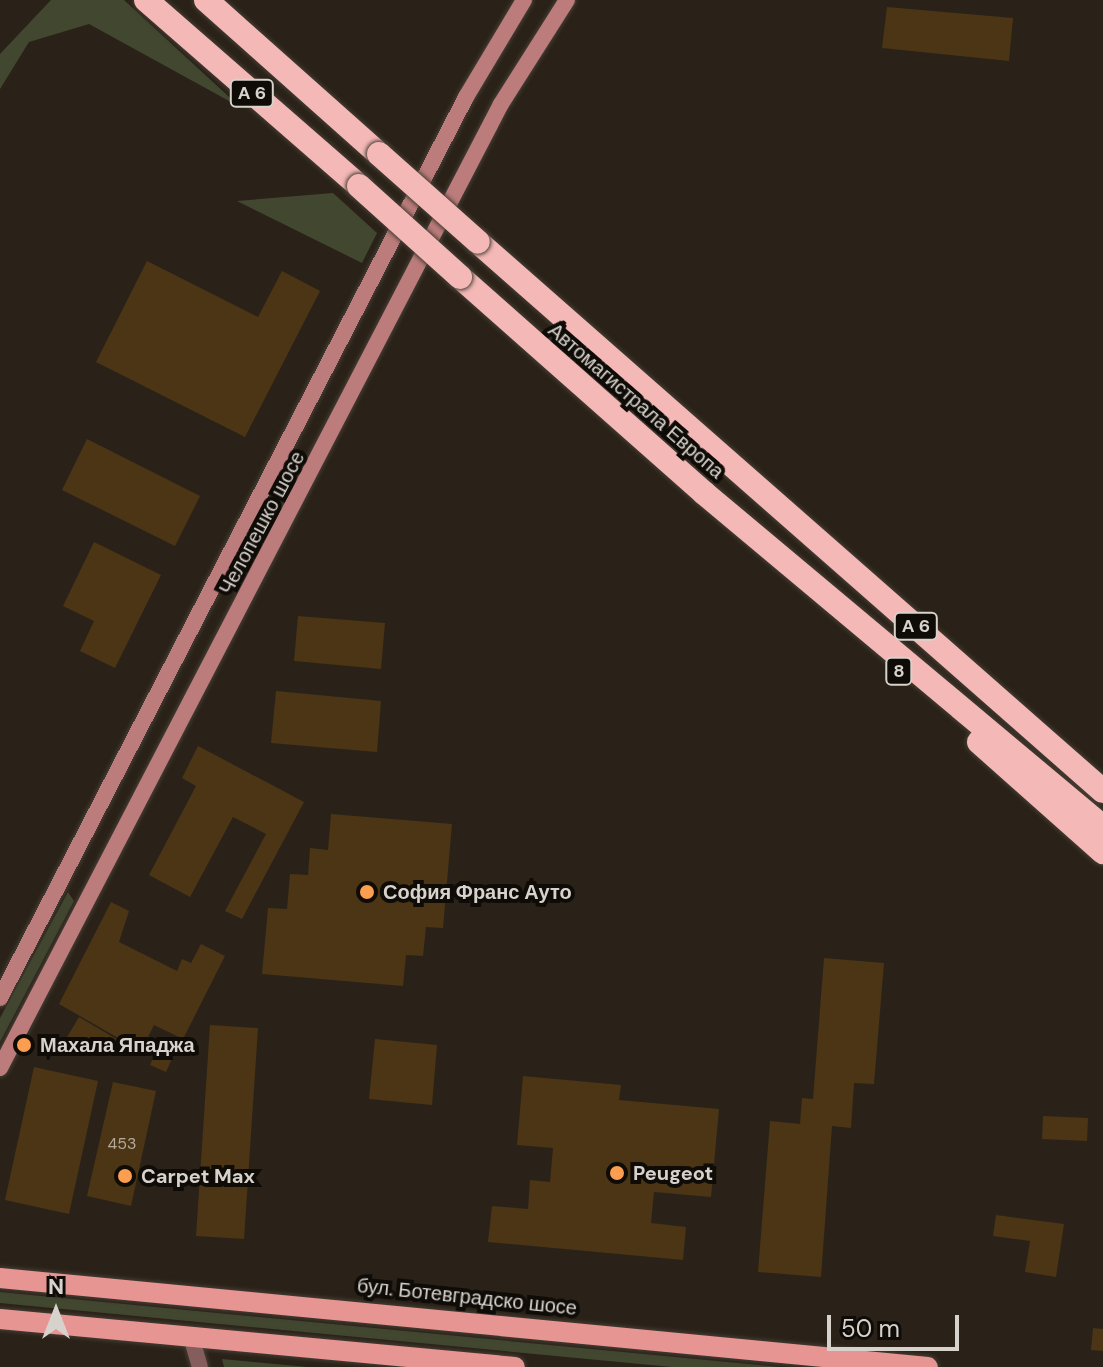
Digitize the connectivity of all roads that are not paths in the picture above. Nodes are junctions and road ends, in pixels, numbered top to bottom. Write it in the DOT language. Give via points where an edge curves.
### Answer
graph roads {
  1 [pos="146,0"];
  2 [pos="206,0"];
  3 [pos="524,0"];
  4 [pos="567,0"];
  5 [pos="704,493"];
  6 [pos="1103,791"];
  7 [pos="1103,827"];
  8 [pos="1103,852"];
  9 [pos="0,998"];
  10 [pos="0,1068"];
  11 [pos="0,1263"];
  12 [pos="0,1278"];
  13 [pos="72,1285"];
  14 [pos="0,1319"];
  15 [pos="191,1336"];
  16 [pos="200,1367"];
  17 [pos="515,1367"];
  18 [pos="928,1367"];
  1 -- 5 [label="highway, Автомагистрала Европа / A 6, bridge"];
  2 -- 6 [label="highway, Автомагистрала Европа / A 6, bridge"];
  3 -- 9 [label="main road, Челопешко шосе" via="466,97"];
  4 -- 10 [label="main road, Челопешко шосе" via="501,104"];
  5 -- 7 [label="highway, Автомагистрала Европа / A 6"];
  5 -- 8 [label="highway, 8"];
  11 -- 13 [label="main road"];
  12 -- 13 [label="main road, бул. Ботевградско шосе"];
  13 -- 18 [label="main road, бул. Ботевградско шосе"];
  14 -- 15 [label="main road"];
  15 -- 16 [label="street"];
  15 -- 17 [label="main road"];
}
